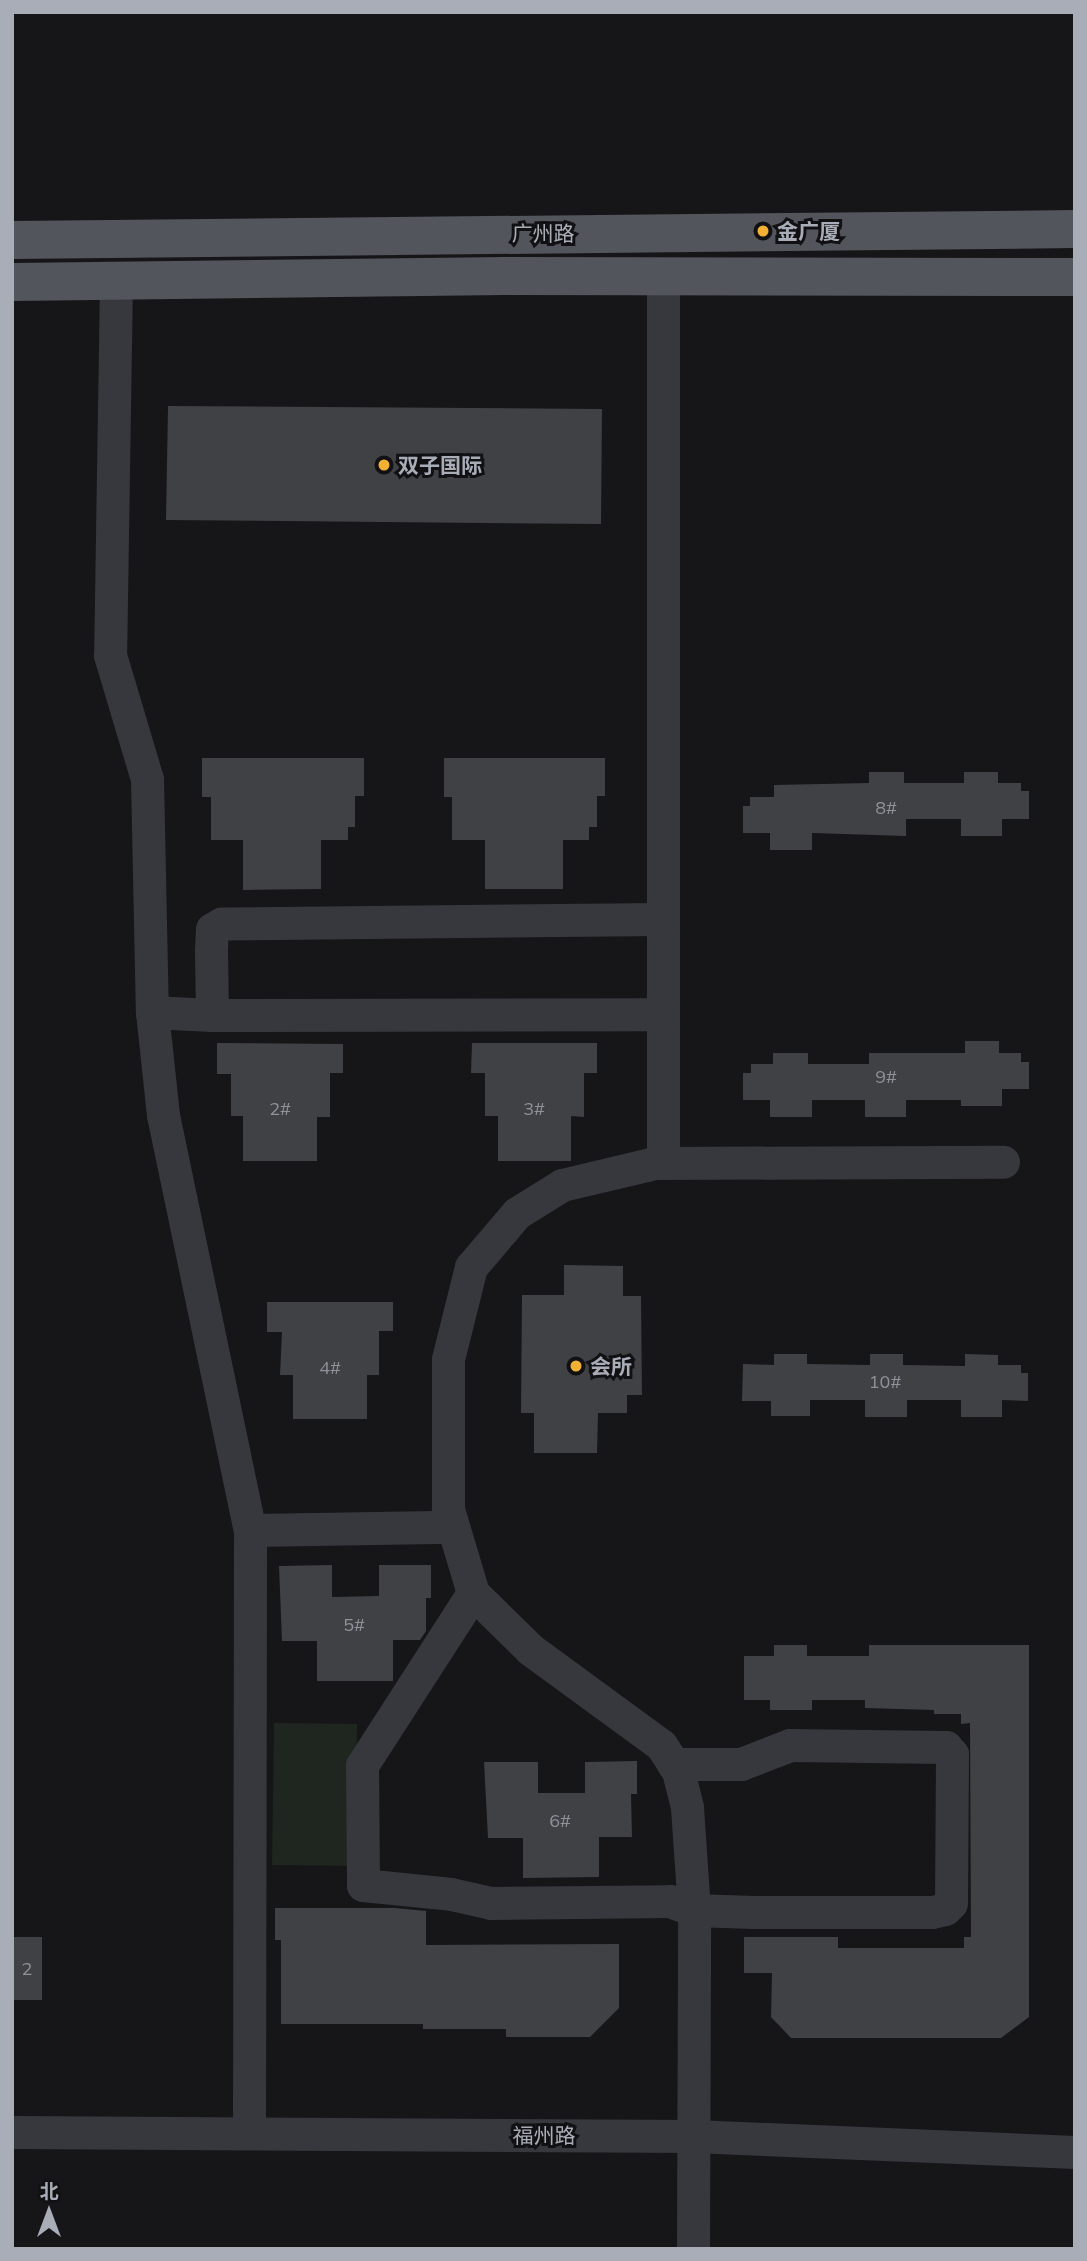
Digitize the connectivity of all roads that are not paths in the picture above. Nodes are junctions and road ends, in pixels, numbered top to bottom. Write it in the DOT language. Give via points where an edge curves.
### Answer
graph roads {
  1 [pos="1075,229"];
  2 [pos="12,240"];
  3 [pos="663,276"];
  4 [pos="1075,277"];
  5 [pos="116,281"];
  6 [pos="12,282"];
  7 [pos="662,919"];
  8 [pos="152,1012"];
  9 [pos="663,1014"];
  10 [pos="212,1015"];
  11 [pos="663,1162"];
  12 [pos="1003,1162"];
  13 [pos="451,1527"];
  14 [pos="250,1530"];
  15 [pos="472,1593"];
  16 [pos="673,1764"];
  17 [pos="694,1910"];
  18 [pos="12,2132"];
  19 [pos="249,2133"];
  20 [pos="693,2136"];
  21 [pos="1075,2152"];
  22 [pos="693,2249"];
  1 -- 2 [label="main road, 广州路"];
  3 -- 4 [label="main road, 广州路"];
  3 -- 5 [label="main road, 广州路"];
  3 -- 7 [label="street"];
  5 -- 6 [label="main road, 广州路"];
  5 -- 8 [label="street" via="110,655 147,779"];
  7 -- 9 [label="street"];
  7 -- 10 [label="street" via="221,924 212,929"];
  8 -- 10 [label="street"];
  8 -- 14 [label="street" via="163,1115"];
  9 -- 10 [label="street"];
  9 -- 11 [label="street"];
  11 -- 12 [label="street"];
  11 -- 13 [label="street" via="562,1185 517,1213 471,1267 448,1359"];
  13 -- 14 [label="street"];
  13 -- 15 [label="street"];
  14 -- 19 [label="street"];
  15 -- 16 [label="street" via="530,1649 661,1745"];
  15 -- 17 [label="street" via="362,1765 363,1885 491,1903 670,1901"];
  16 -- 17 [label="street" via="687,1807"];
  16 -- 17 [label="street" via="741,1764 790,1745 936,1745 952,1754 951,1903 945,1909"];
  17 -- 20 [label="street"];
  18 -- 19 [label="street, 福州路"];
  19 -- 20 [label="street, 福州路"];
  20 -- 21 [label="street, 福州路"];
  20 -- 22 [label="street"];
}
